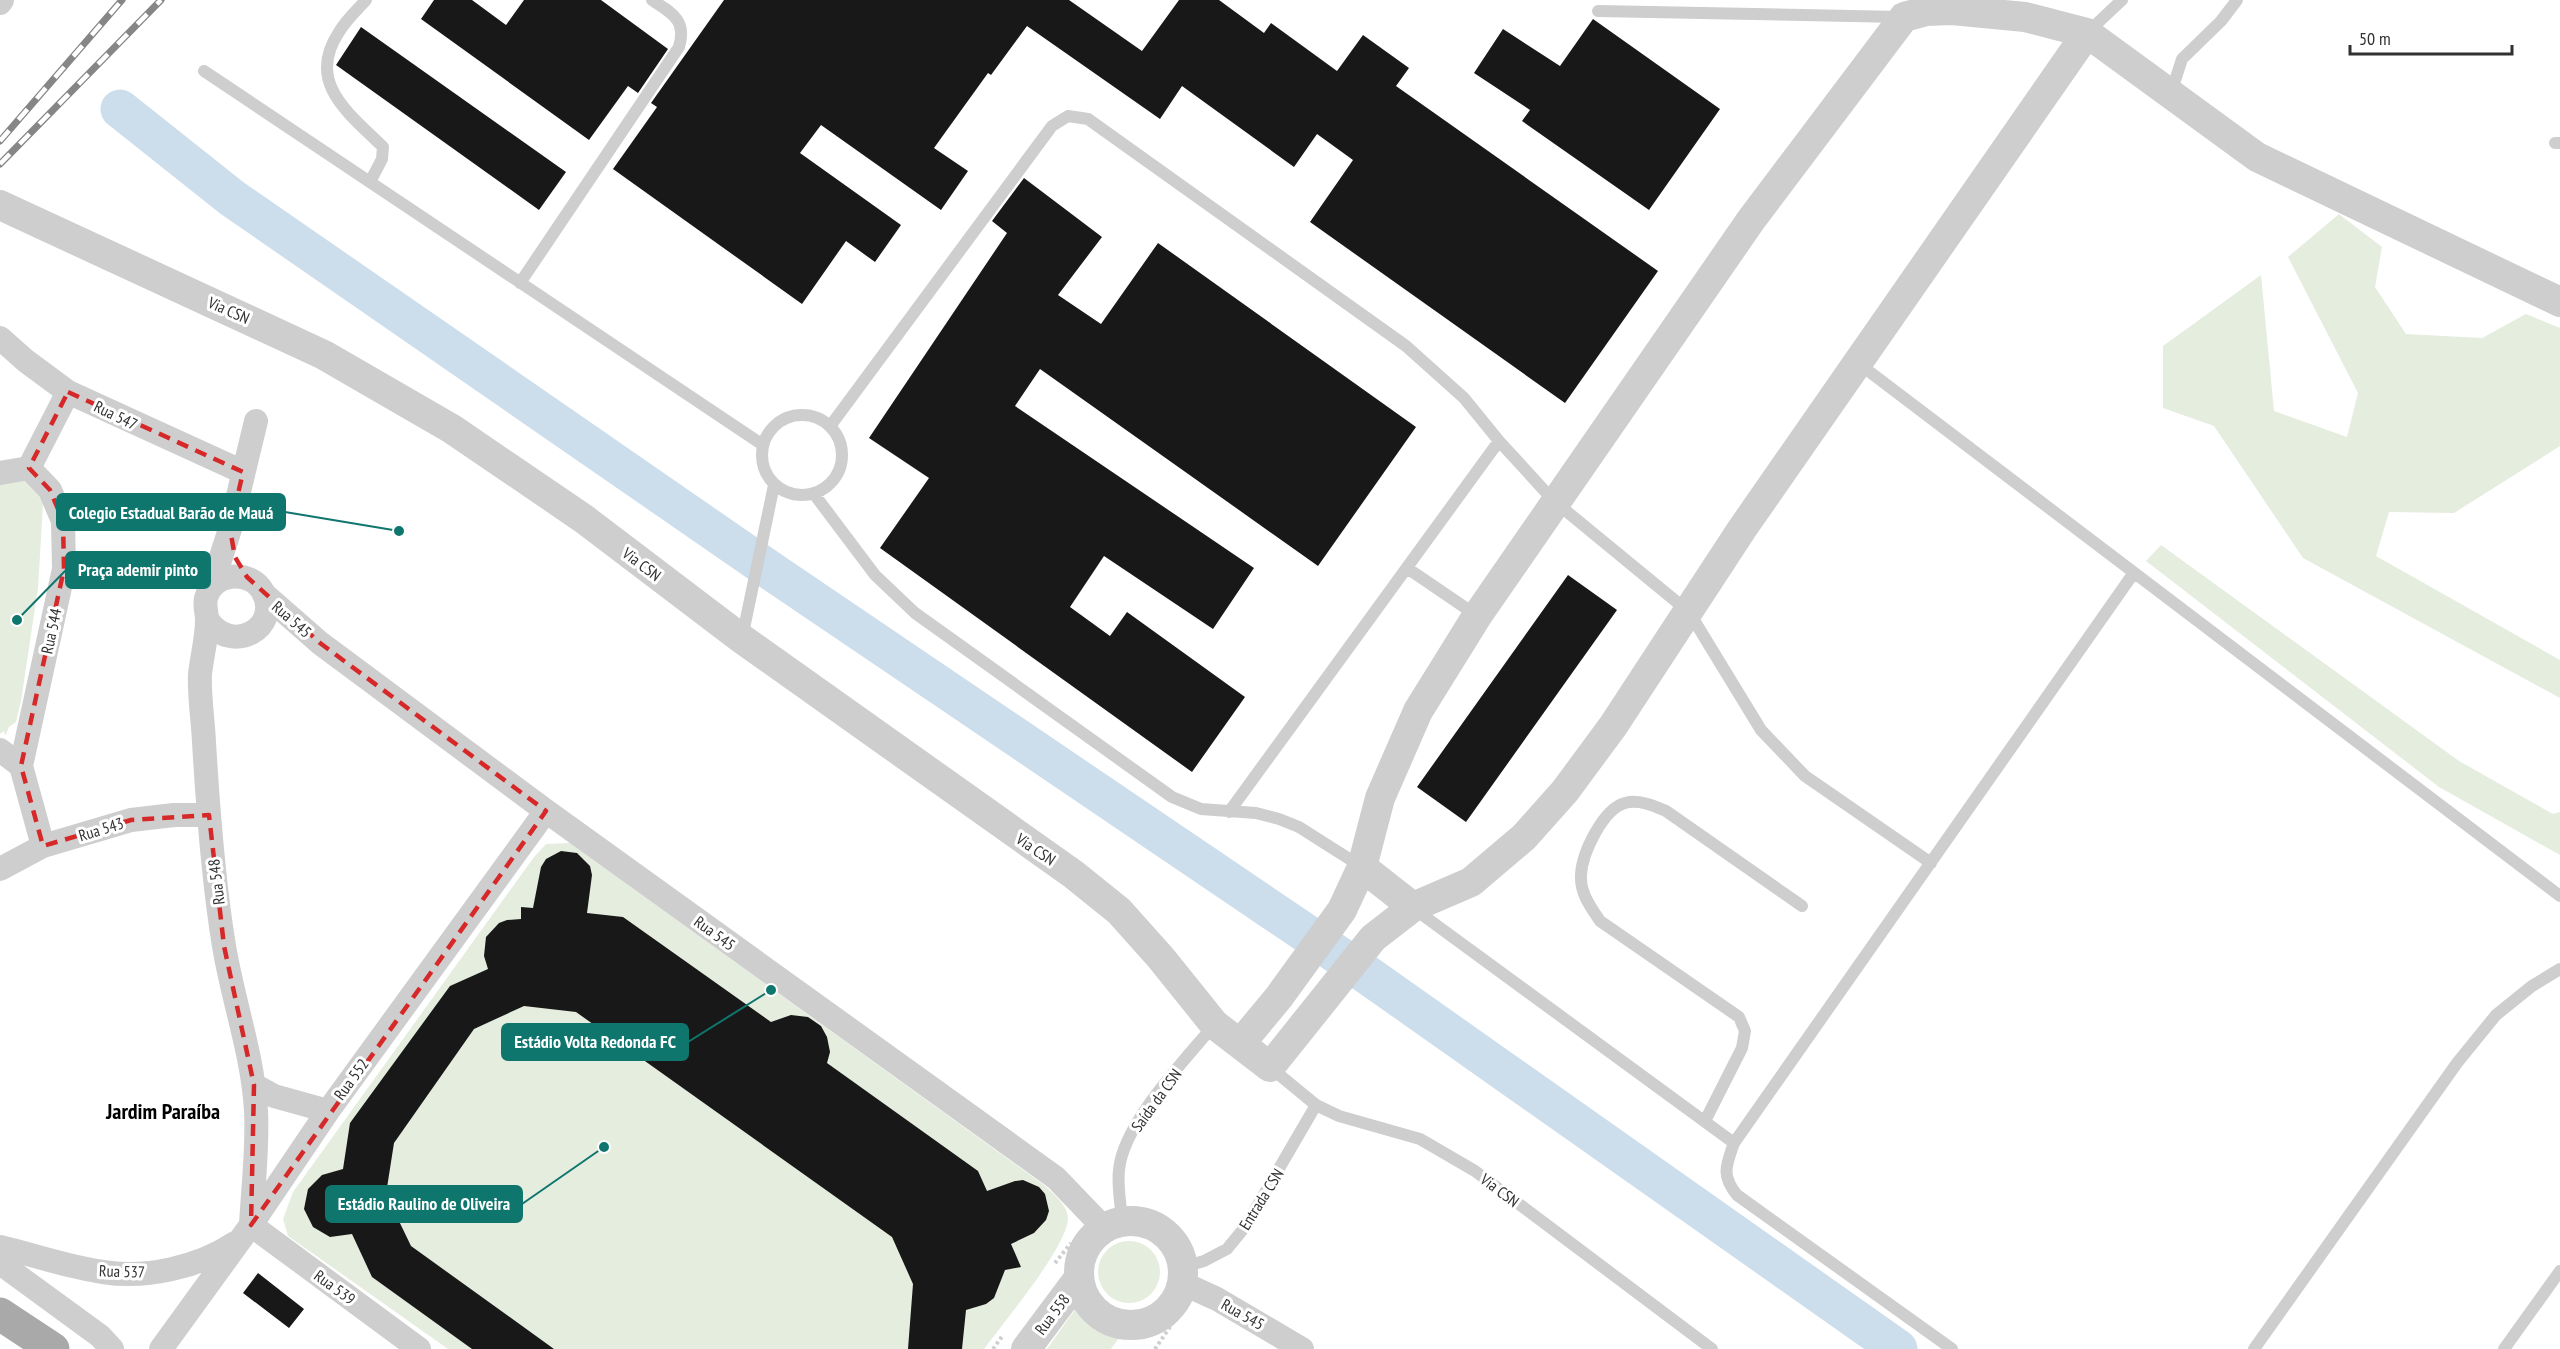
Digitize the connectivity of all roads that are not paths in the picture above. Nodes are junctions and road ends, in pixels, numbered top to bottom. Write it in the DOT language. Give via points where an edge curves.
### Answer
graph roads {
  1 [pos="366,0"];
  2 [pos="652,0"];
  3 [pos="2122,0"];
  4 [pos="2236,0"];
  5 [pos="1598,10"];
  6 [pos="1904,17"];
  7 [pos="2087,33"];
  8 [pos="204,71"];
  9 [pos="2170,93"];
  10 [pos="370,182"];
  11 [pos="0,205"];
  12 [pos="520,283"];
  13 [pos="2560,302"];
  14 [pos="0,338"];
  15 [pos="1857,362"];
  16 [pos="68,392"];
  17 [pos="256,421"];
  18 [pos="831,425"];
  19 [pos="1499,441"];
  20 [pos="763,445"];
  21 [pos="29,468"];
  22 [pos="243,472"];
  23 [pos="0,473"];
  24 [pos="774,485"];
  25 [pos="814,494"];
  26 [pos="1554,501"];
  27 [pos="230,529"];
  28 [pos="1407,568"];
  29 [pos="2133,574"];
  30 [pos="247,578"];
  31 [pos="211,588"];
  32 [pos="264,594"];
  33 [pos="1689,612"];
  34 [pos="1477,616"];
  35 [pos="207,619"];
  36 [pos="744,626"];
  37 [pos="258,628"];
  38 [pos="236,638"];
  39 [pos="320,643"];
  40 [pos="200,676"];
  41 [pos="0,750"];
  42 [pos="21,766"];
  43 [pos="546,811"];
  44 [pos="1229,812"];
  45 [pos="208,815"];
  46 [pos="43,846"];
  47 [pos="1930,863"];
  48 [pos="1362,867"];
  49 [pos="0,869"];
  50 [pos="2558,894"];
  51 [pos="1802,906"];
  52 [pos="1413,907"];
  53 [pos="2560,969"];
  54 [pos="2560,978"];
  55 [pos="2532,986"];
  56 [pos="1214,1024"];
  57 [pos="1240,1044"];
  58 [pos="1270,1067"];
  59 [pos="254,1085"];
  60 [pos="1316,1106"];
  61 [pos="328,1111"];
  62 [pos="1705,1121"];
  63 [pos="1734,1143"];
  64 [pos="1113,1224"];
  65 [pos="245,1232"];
  66 [pos="0,1247"];
  67 [pos="0,1263"];
  68 [pos="2560,1271"];
  69 [pos="1079,1278"];
  70 [pos="1183,1286"];
  71 [pos="0,1314"];
  72 [pos="1152,1335"];
  73 [pos="1296,1344"];
  74 [pos="53,1349"];
  75 [pos="112,1349"];
  76 [pos="161,1349"];
  77 [pos="419,1349"];
  78 [pos="1026,1349"];
  79 [pos="1130,1349"];
  80 [pos="1712,1349"];
  81 [pos="1952,1349"];
  82 [pos="2254,1349"];
  83 [pos="2504,1349"];
  1 -- 10 [label="lane" via="338,32 327,58 328,83 336,100 383,147 382,159"];
  2 -- 12 [label="lane" via="679,22 683,34 679,47"];
  3 -- 7 [label="lane"];
  4 -- 9 [label="lane" via="2221,21 2182,59"];
  5 -- 6 [label="lane"];
  6 -- 7 [label="street" via="1952,10 2025,17"];
  6 -- 26 [label="street" via="1751,219"];
  7 -- 9 [label="street"];
  7 -- 15 [label="street"];
  8 -- 10 [label="lane"];
  9 -- 13 [label="street" via="2257,157"];
  10 -- 12 [label="lane"];
  11 -- 36 [label="street, Via CSN" via="324,355 452,429"];
  12 -- 20 [label="lane"];
  14 -- 16 [label="street, Rua 547"];
  15 -- 29 [label="lane"];
  15 -- 33 [label="street"];
  16 -- 21 [label="street"];
  16 -- 22 [label="street, Rua 547"];
  17 -- 22 [label="street"];
  18 -- 19 [label="lane" via="1052,126 1068,116 1088,119 1406,346 1464,398"];
  18 -- 20 [label="lane" via="819,417 791,416 768,432"];
  18 -- 25 [label="lane" via="843,451 842,465 836,478"];
  19 -- 26 [label="lane"];
  19 -- 28 [label="lane"];
  20 -- 24 [label="lane" via="762,459"];
  21 -- 23 [label="street"];
  21 -- 42 [label="street, Rua 544" via="50,490 63,520 64,569"];
  22 -- 27 [label="street"];
  24 -- 25 [label="lane" via="786,493"];
  24 -- 36 [label="lane"];
  25 -- 44 [label="lane" via="875,575 915,613 1172,797 1201,809"];
  26 -- 33 [label="lane"];
  26 -- 34 [label="street"];
  27 -- 30 [label="street" via="235,557"];
  27 -- 31 [label="street"];
  28 -- 34 [label="lane"];
  28 -- 44 [label="lane"];
  29 -- 47 [label="lane"];
  29 -- 50 [label="lane"];
  30 -- 31 [label="street" via="223,578"];
  30 -- 32 [label="street"];
  31 -- 35 [label="street" via="205,607"];
  32 -- 37 [label="street" via="267,607"];
  32 -- 39 [label="street, Rua 545"];
  33 -- 47 [label="lane" via="1761,730 1805,776"];
  33 -- 52 [label="street" via="1613,726 1524,837 1471,882"];
  34 -- 48 [label="street" via="1418,711 1380,798"];
  35 -- 38 [label="street" via="213,628"];
  35 -- 40 [label="street, Rua 548"];
  36 -- 56 [label="street, Via CSN" via="1119,911"];
  37 -- 38 [label="street"];
  37 -- 39 [label="street, Rua 545" via="298,634"];
  38 -- 40 [label="street"];
  39 -- 43 [label="street, Rua 545"];
  40 -- 45 [label="street, Rua 548"];
  41 -- 42 [label="street"];
  42 -- 46 [label="street, Rua 544"];
  43 -- 61 [label="street, Rua 552"];
  43 -- 64 [label="street, Rua 545" via="1056,1178"];
  44 -- 48 [label="lane" via="1256,813 1299,827"];
  45 -- 46 [label="street, Rua 543" via="131,820"];
  45 -- 59 [label="street, Rua 548" via="224,946"];
  46 -- 49 [label="street, Rua 543"];
  47 -- 63 [label="lane"];
  48 -- 52 [label="street"];
  48 -- 57 [label="street" via="1342,910"];
  51 -- 62 [label="lane" via="1666,811 1644,803 1625,802 1608,815 1591,840 1581,874 1585,899 1600,921 1739,1017 1745,1031 1742,1048"];
  52 -- 58 [label="street" via="1373,938"];
  52 -- 62 [label="lane"];
  53 -- 55 [label="lane"];
  54 -- 55 [label="lane"];
  55 -- 82 [label="lane" via="2496,1015 2457,1063"];
  56 -- 57 [label="street, Via CSN"];
  56 -- 64 [label="lane, Saída da CSN" via="1144,1112 1129,1138 1119,1169"];
  57 -- 58 [label="street, Via CSN"];
  58 -- 60 [label="lane, Via CSN"];
  59 -- 61 [label="street" via="274,1096"];
  59 -- 65 [label="street, Rua 548" via="257,1113"];
  60 -- 70 [label="lane, Entrada CSN" via="1245,1227 1227,1249 1204,1261"];
  60 -- 80 [label="lane, Via CSN" via="1420,1139 1475,1171"];
  61 -- 65 [label="street, Rua 552"];
  62 -- 63 [label="lane"];
  63 -- 81 [label="lane" via="1726,1167 1727,1182 1737,1195"];
  64 -- 69 [label="street" via="1092,1237 1084,1249"];
  64 -- 70 [label="street" via="1139,1221 1169,1236 1178,1250"];
  65 -- 66 [label="street, Rua 537" via="219,1254 138,1274 102,1272"];
  65 -- 76 [label="street, Rua 552"];
  65 -- 77 [label="street, Rua 539"];
  67 -- 75 [label="street" via="100,1336"];
  68 -- 83 [label="lane"];
  69 -- 72 [label="street" via="1082,1294 1103,1318 1133,1325"];
  69 -- 78 [label="street, Rua 558"];
  70 -- 72 [label="street"];
  70 -- 73 [label="street, Rua 545"];
  71 -- 74 [label="main road"];
  72 -- 79 [label="street"];
}
